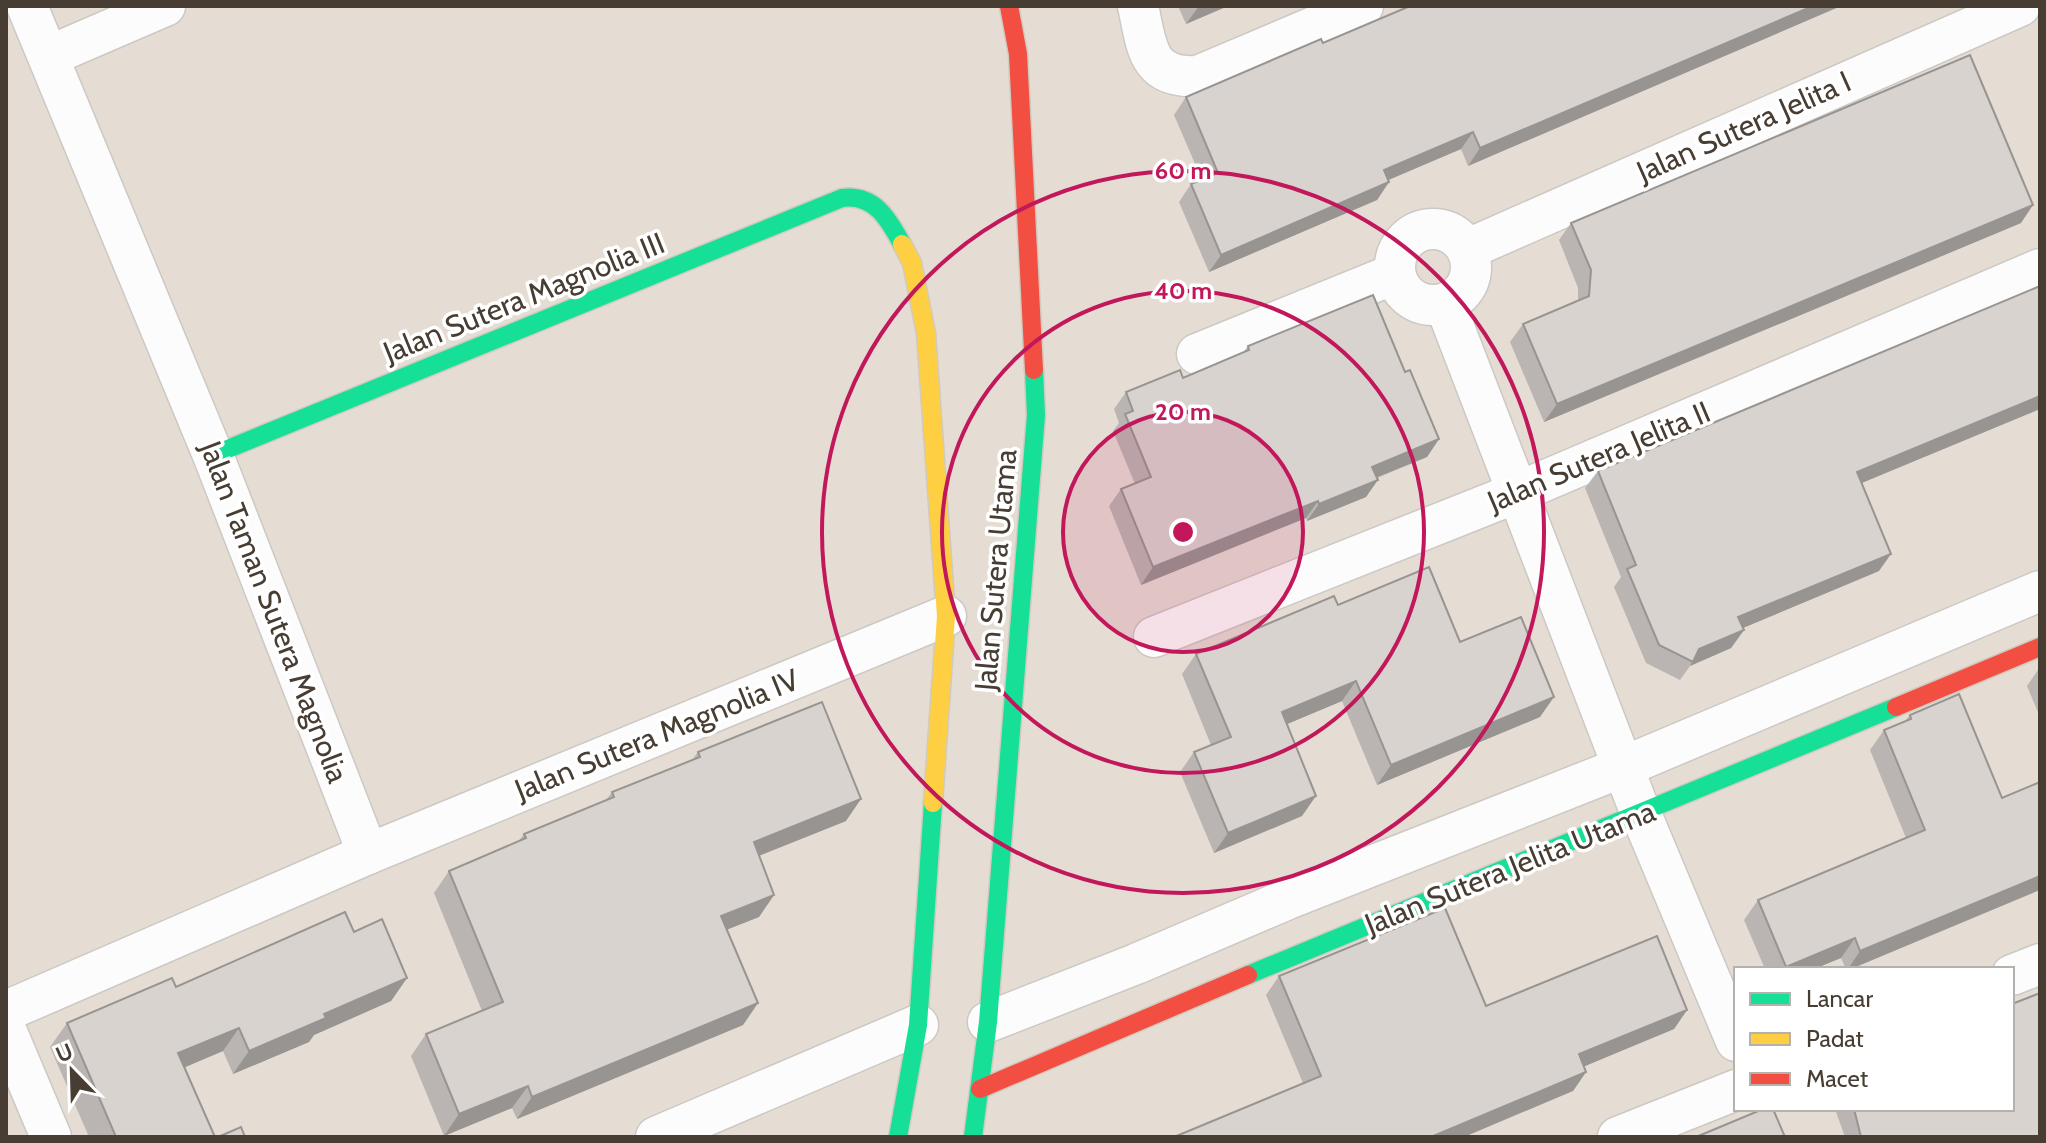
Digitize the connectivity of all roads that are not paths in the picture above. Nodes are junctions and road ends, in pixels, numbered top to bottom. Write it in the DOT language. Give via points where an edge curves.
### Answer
graph roads {
  1 [pos="27,6"];
  2 [pos="165,6"];
  3 [pos="1009,6"];
  4 [pos="1138,6"];
  5 [pos="1363,6"];
  6 [pos="2020,6"];
  7 [pos="49,56"];
  8 [pos="1468,249"];
  9 [pos="2040,269"];
  10 [pos="1394,274"];
  11 [pos="1445,304"];
  12 [pos="1197,354"];
  13 [pos="213,455"];
  14 [pos="1516,493"];
  15 [pos="2040,591"];
  16 [pos="946,616"];
  17 [pos="1154,637"];
  18 [pos="2040,647"];
  19 [pos="1623,767"];
  20 [pos="1641,814"];
  21 [pos="368,854"];
  22 [pos="1288,899"];
  23 [pos="1306,951"];
  24 [pos="2040,964"];
  25 [pos="2014,974"];
  26 [pos="6,1011"];
  27 [pos="988,1022"];
  28 [pos="918,1025"];
  29 [pos="6,1030"];
  30 [pos="1734,1036"];
  31 [pos="980,1089"];
  32 [pos="1734,1091"];
  33 [pos="51,1137"];
  34 [pos="656,1137"];
  35 [pos="898,1137"];
  36 [pos="973,1137"];
  37 [pos="1618,1137"];
  1 -- 7 [label="street, Jalan Taman Sutera Magnolia"];
  2 -- 7 [label="street"];
  3 -- 27 [label="street, Jalan Sutera Utama" via="1018,54 1036,415"];
  4 -- 5 [label="street" via="1149,56 1165,71 1198,76"];
  6 -- 8 [label="street, Jalan Sutera Jelita I"];
  7 -- 13 [label="street, Jalan Taman Sutera Magnolia"];
  8 -- 10 [label="street" via="1456,235 1421,230 1405,240 1395,256"];
  8 -- 11 [label="street" via="1473,271 1463,292"];
  9 -- 14 [label="street, Jalan Sutera Jelita II"];
  10 -- 11 [label="street" via="1404,293 1423,305"];
  10 -- 12 [label="street"];
  11 -- 14 [label="street"];
  13 -- 16 [label="street, Jalan Sutera Magnolia III" via="857,196 889,220 912,263 926,333"];
  13 -- 21 [label="street, Jalan Taman Sutera Magnolia"];
  14 -- 17 [label="street, Jalan Sutera Jelita II"];
  14 -- 19 [label="street"];
  15 -- 19 [label="street, Jalan Sutera Jelita Utama"];
  16 -- 21 [label="street, Jalan Sutera Magnolia IV"];
  16 -- 28 [label="street"];
  18 -- 20 [label="street, Jalan Sutera Jelita Utama"];
  19 -- 20 [label="street"];
  19 -- 22 [label="street, Jalan Sutera Jelita Utama"];
  20 -- 23 [label="street, Jalan Sutera Jelita Utama"];
  20 -- 30 [label="street"];
  21 -- 26 [label="street"];
  22 -- 23 [label="street"];
  22 -- 27 [label="street, Jalan Sutera Jelita Utama"];
  23 -- 31 [label="street, Jalan Sutera Jelita Utama"];
  24 -- 25 [label="street"];
  27 -- 31 [label="street, Jalan Sutera Utama"];
  28 -- 34 [label="street"];
  28 -- 35 [label="street"];
  29 -- 33 [label="street"];
  31 -- 36 [label="street, Jalan Sutera Utama"];
  32 -- 37 [label="street"];
}
